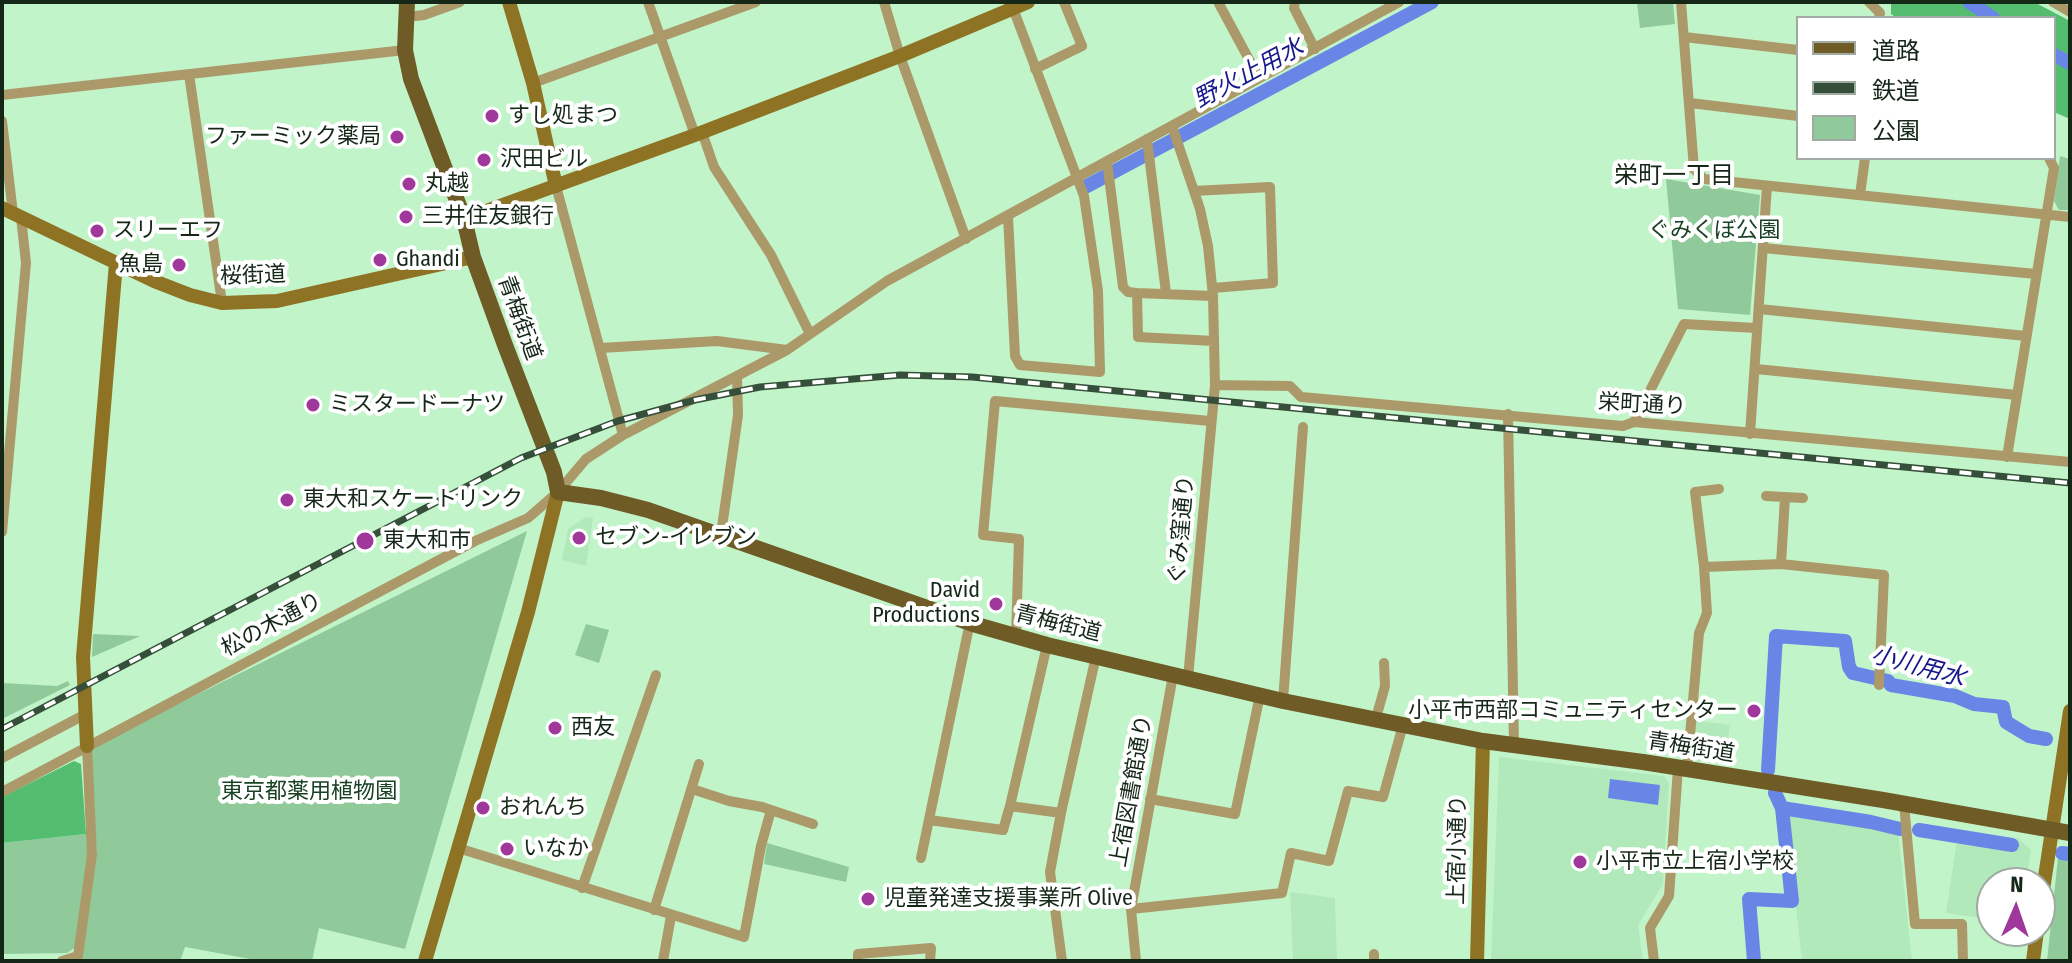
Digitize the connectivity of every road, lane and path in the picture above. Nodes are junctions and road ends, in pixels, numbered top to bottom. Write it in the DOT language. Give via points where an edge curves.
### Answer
graph roads {
  1 [pos="460,2"];
  2 [pos="509,2"];
  3 [pos="648,2"];
  4 [pos="756,2"];
  5 [pos="884,2"];
  6 [pos="1028,2"];
  7 [pos="1064,2"];
  8 [pos="1218,2"];
  9 [pos="1295,2"];
  10 [pos="1399,2"];
  11 [pos="1681,2"];
  12 [pos="2053,2"];
  13 [pos="1012,5"];
  14 [pos="407,9"];
  15 [pos="2070,12"];
  16 [pos="661,37"];
  17 [pos="1684,37"];
  18 [pos="1315,49"];
  19 [pos="405,50"];
  20 [pos="1796,50"];
  21 [pos="900,56"];
  22 [pos="1035,69"];
  23 [pos="189,74"];
  24 [pos="1259,78"];
  25 [pos="533,83"];
  26 [pos="2,95"];
  27 [pos="1690,103"];
  28 [pos="1796,116"];
  29 [pos="2,121"];
  30 [pos="699,133"];
  31 [pos="1175,135"];
  32 [pos="1148,149"];
  33 [pos="1865,160"];
  34 [pos="2050,160"];
  35 [pos="1109,169"];
  36 [pos="1076,179"];
  37 [pos="556,186"];
  38 [pos="1767,186"];
  39 [pos="1194,191"];
  40 [pos="1860,195"];
  41 [pos="12,213"];
  42 [pos="2045,215"];
  43 [pos="1008,216"];
  44 [pos="2070,217"];
  45 [pos="464,219"];
  46 [pos="966,239"];
  47 [pos="1763,248"];
  48 [pos="473,257"];
  49 [pos="116,263"];
  50 [pos="2036,274"];
  51 [pos="1213,292"];
  52 [pos="1137,293"];
  53 [pos="1166,293"];
  54 [pos="222,303"];
  55 [pos="1759,309"];
  56 [pos="1756,328"];
  57 [pos="810,334"];
  58 [pos="2026,336"];
  59 [pos="1214,341"];
  60 [pos="601,348"];
  61 [pos="787,350"];
  62 [pos="1756,369"];
  63 [pos="737,377"];
  64 [pos="1215,385"];
  65 [pos="2017,395"];
  66 [pos="1508,414"];
  67 [pos="1210,421"];
  68 [pos="1634,422"];
  69 [pos="1303,427"];
  70 [pos="1750,434"];
  71 [pos="623,435"];
  72 [pos="2007,457"];
  73 [pos="2070,462"];
  74 [pos="1719,489"];
  75 [pos="558,492"];
  76 [pos="1766,496"];
  77 [pos="1785,497"];
  78 [pos="1803,498"];
  79 [pos="2,532"];
  80 [pos="721,534"];
  81 [pos="1781,564"];
  82 [pos="1704,567"];
  83 [pos="970,622"];
  84 [pos="1016,636"];
  85 [pos="1047,645"];
  86 [pos="1096,656"];
  87 [pos="1384,663"];
  88 [pos="656,675"];
  89 [pos="1180,676"];
  90 [pos="1879,679"];
  91 [pos="1260,695"];
  92 [pos="1283,701"];
  93 [pos="2070,711"];
  94 [pos="86,714"];
  95 [pos="1376,718"];
  96 [pos="1403,725"];
  97 [pos="1483,741"];
  98 [pos="87,746"];
  99 [pos="1514,746"];
  100 [pos="2,758"];
  101 [pos="699,764"];
  102 [pos="1682,769"];
  103 [pos="692,789"];
  104 [pos="2,792"];
  105 [pos="1150,799"];
  106 [pos="1904,804"];
  107 [pos="1010,806"];
  108 [pos="771,810"];
  109 [pos="1061,813"];
  110 [pos="929,820"];
  111 [pos="813,824"];
  112 [pos="2051,829"];
  113 [pos="2070,833"];
  114 [pos="458,848"];
  115 [pos="921,858"];
  116 [pos="2046,867"];
  117 [pos="582,888"];
  118 [pos="1131,909"];
  119 [pos="654,910"];
  120 [pos="671,916"];
  121 [pos="62,961"];
  122 [pos="425,961"];
  123 [pos="663,961"];
  124 [pos="858,961"];
  125 [pos="930,961"];
  126 [pos="1062,961"];
  127 [pos="1136,961"];
  128 [pos="1477,961"];
  129 [pos="1654,961"];
  130 [pos="1963,961"];
  1 -- 14 [label="street" via="424,15"];
  2 -- 25 [label="street"];
  3 -- 16 [label="street"];
  4 -- 16 [label="street"];
  5 -- 21 [label="street"];
  6 -- 13 [label="street"];
  7 -- 22 [label="street" via="1082,46"];
  8 -- 24 [label="street"];
  9 -- 18 [label="street"];
  10 -- 18 [label="street, 松の木通り"];
  11 -- 17 [label="street"];
  12 -- 15 [label="street"];
  13 -- 21 [label="street"];
  13 -- 22 [label="street"];
  14 -- 19 [label="main road, 青梅街道"];
  16 -- 25 [label="street"];
  16 -- 30 [label="street"];
  17 -- 20 [label="street"];
  17 -- 27 [label="street"];
  18 -- 24 [label="street, 松の木通り"];
  19 -- 23 [label="street"];
  19 -- 45 [label="main road, 青梅街道"];
  21 -- 30 [label="street"];
  21 -- 46 [label="street"];
  22 -- 36 [label="street"];
  23 -- 26 [label="street"];
  23 -- 54 [label="street"];
  24 -- 31 [label="street, 松の木通り"];
  25 -- 37 [label="street"];
  27 -- 28 [label="street"];
  27 -- 38 [label="street" via="1694,169 1704,179"];
  29 -- 41 [label="street"];
  30 -- 37 [label="street"];
  30 -- 57 [label="street" via="714,167 771,255"];
  31 -- 32 [label="street, 松の木通り"];
  31 -- 39 [label="street, ぐみ窪通り"];
  32 -- 35 [label="street, 松の木通り"];
  32 -- 53 [label="street"];
  33 -- 40 [label="street"];
  34 -- 42 [label="street" via="2054,168"];
  35 -- 36 [label="street, 松の木通り"];
  35 -- 52 [label="street" via="1123,287"];
  36 -- 43 [label="street, 松の木通り"];
  36 -- 43 [label="street" via="1084,196 1098,291 1100,372 1020,365 1015,356"];
  37 -- 45 [label="street"];
  37 -- 60 [label="street"];
  38 -- 40 [label="street"];
  38 -- 47 [label="street"];
  39 -- 51 [label="street, ぐみ窪通り"];
  39 -- 51 [label="street" via="1270,187 1273,283"];
  40 -- 42 [label="street"];
  41 -- 49 [label="street, 桜街道"];
  41 -- 79 [label="street" via="26,263"];
  42 -- 44 [label="street"];
  42 -- 50 [label="street"];
  43 -- 46 [label="street, 松の木通り"];
  45 -- 48 [label="main road, 青梅街道"];
  46 -- 57 [label="street, 松の木通り" via="887,281"];
  47 -- 50 [label="street"];
  47 -- 55 [label="street"];
  48 -- 54 [label="street, 桜街道" via="277,301"];
  48 -- 75 [label="main road, 青梅街道"];
  49 -- 54 [label="street, 桜街道"];
  49 -- 94 [label="street" via="83,657"];
  50 -- 58 [label="street"];
  51 -- 53 [label="street"];
  51 -- 59 [label="street, ぐみ窪通り"];
  52 -- 53 [label="street"];
  52 -- 59 [label="street" via="1138,337"];
  55 -- 56 [label="street"];
  55 -- 58 [label="street"];
  56 -- 62 [label="street"];
  56 -- 68 [label="street" via="1684,324"];
  57 -- 61 [label="street, 松の木通り"];
  58 -- 65 [label="street"];
  59 -- 64 [label="street, ぐみ窪通り"];
  60 -- 61 [label="street" via="717,341"];
  60 -- 71 [label="street"];
  61 -- 63 [label="street, 松の木通り"];
  62 -- 65 [label="street"];
  62 -- 70 [label="street"];
  63 -- 71 [label="street, 松の木通り"];
  63 -- 80 [label="street" via="738,415"];
  64 -- 66 [label="street, 栄町通り" via="1290,386 1301,397"];
  64 -- 67 [label="street, ぐみ窪通り"];
  65 -- 72 [label="street"];
  66 -- 68 [label="street, 栄町通り" via="1623,426"];
  66 -- 99 [label="street"];
  67 -- 84 [label="street" via="995,401 983,535 1019,539"];
  67 -- 89 [label="street, ぐみ窪通り"];
  68 -- 70 [label="street, 栄町通り"];
  69 -- 92 [label="street"];
  70 -- 72 [label="street, 栄町通り"];
  71 -- 75 [label="street, 松の木通り" via="586,459"];
  72 -- 73 [label="street, 栄町通り"];
  74 -- 82 [label="street" via="1695,492"];
  75 -- 80 [label="main road, 青梅街道" via="601,498"];
  75 -- 98 [label="street, 松の木通り" via="528,518"];
  75 -- 114 [label="street"];
  76 -- 77 [label="street"];
  77 -- 78 [label="street"];
  77 -- 81 [label="street"];
  80 -- 83 [label="main road, 青梅街道"];
  81 -- 82 [label="street"];
  81 -- 90 [label="street" via="1884,575"];
  82 -- 102 [label="street" via="1707,613 1699,633"];
  83 -- 84 [label="main road, 青梅街道"];
  83 -- 110 [label="street"];
  84 -- 85 [label="main road, 青梅街道"];
  85 -- 86 [label="main road, 青梅街道"];
  85 -- 107 [label="street"];
  86 -- 89 [label="main road, 青梅街道"];
  86 -- 109 [label="street"];
  87 -- 95 [label="street" via="1385,686"];
  88 -- 117 [label="street"];
  89 -- 91 [label="main road, 青梅街道"];
  89 -- 105 [label="street, 上宿図書館通り"];
  91 -- 92 [label="main road, 青梅街道"];
  91 -- 105 [label="street" via="1235,814"];
  92 -- 95 [label="main road, 青梅街道"];
  93 -- 112 [label="street"];
  94 -- 98 [label="street"];
  94 -- 100 [label="street"];
  95 -- 96 [label="main road, 青梅街道"];
  96 -- 97 [label="main road, 青梅街道"];
  96 -- 118 [label="street" via="1383,797 1348,791 1329,861 1291,853 1282,893"];
  97 -- 99 [label="main road, 青梅街道"];
  97 -- 128 [label="street, 上宿小通り"];
  98 -- 104 [label="street, 松の木通り"];
  98 -- 121 [label="street" via="92,855 78,956"];
  99 -- 102 [label="main road, 青梅街道"];
  101 -- 103 [label="street"];
  102 -- 106 [label="main road, 青梅街道"];
  102 -- 129 [label="street" via="1669,896 1650,928"];
  103 -- 108 [label="street"];
  103 -- 119 [label="street"];
  105 -- 118 [label="street, 上宿図書館通り"];
  106 -- 112 [label="main road, 青梅街道"];
  106 -- 130 [label="street" via="1915,924 1962,924"];
  107 -- 109 [label="street"];
  107 -- 110 [label="street" via="1003,830"];
  108 -- 111 [label="street"];
  108 -- 120 [label="street" via="744,937"];
  109 -- 126 [label="street" via="1050,872"];
  110 -- 115 [label="street"];
  112 -- 113 [label="main road, 青梅街道"];
  112 -- 116 [label="street"];
  114 -- 117 [label="street"];
  114 -- 122 [label="street"];
  117 -- 119 [label="street"];
  118 -- 127 [label="street, 上宿図書館通り"];
  119 -- 120 [label="street"];
  120 -- 123 [label="street"];
  124 -- 125 [label="street" via="858,954 931,948"];
}
